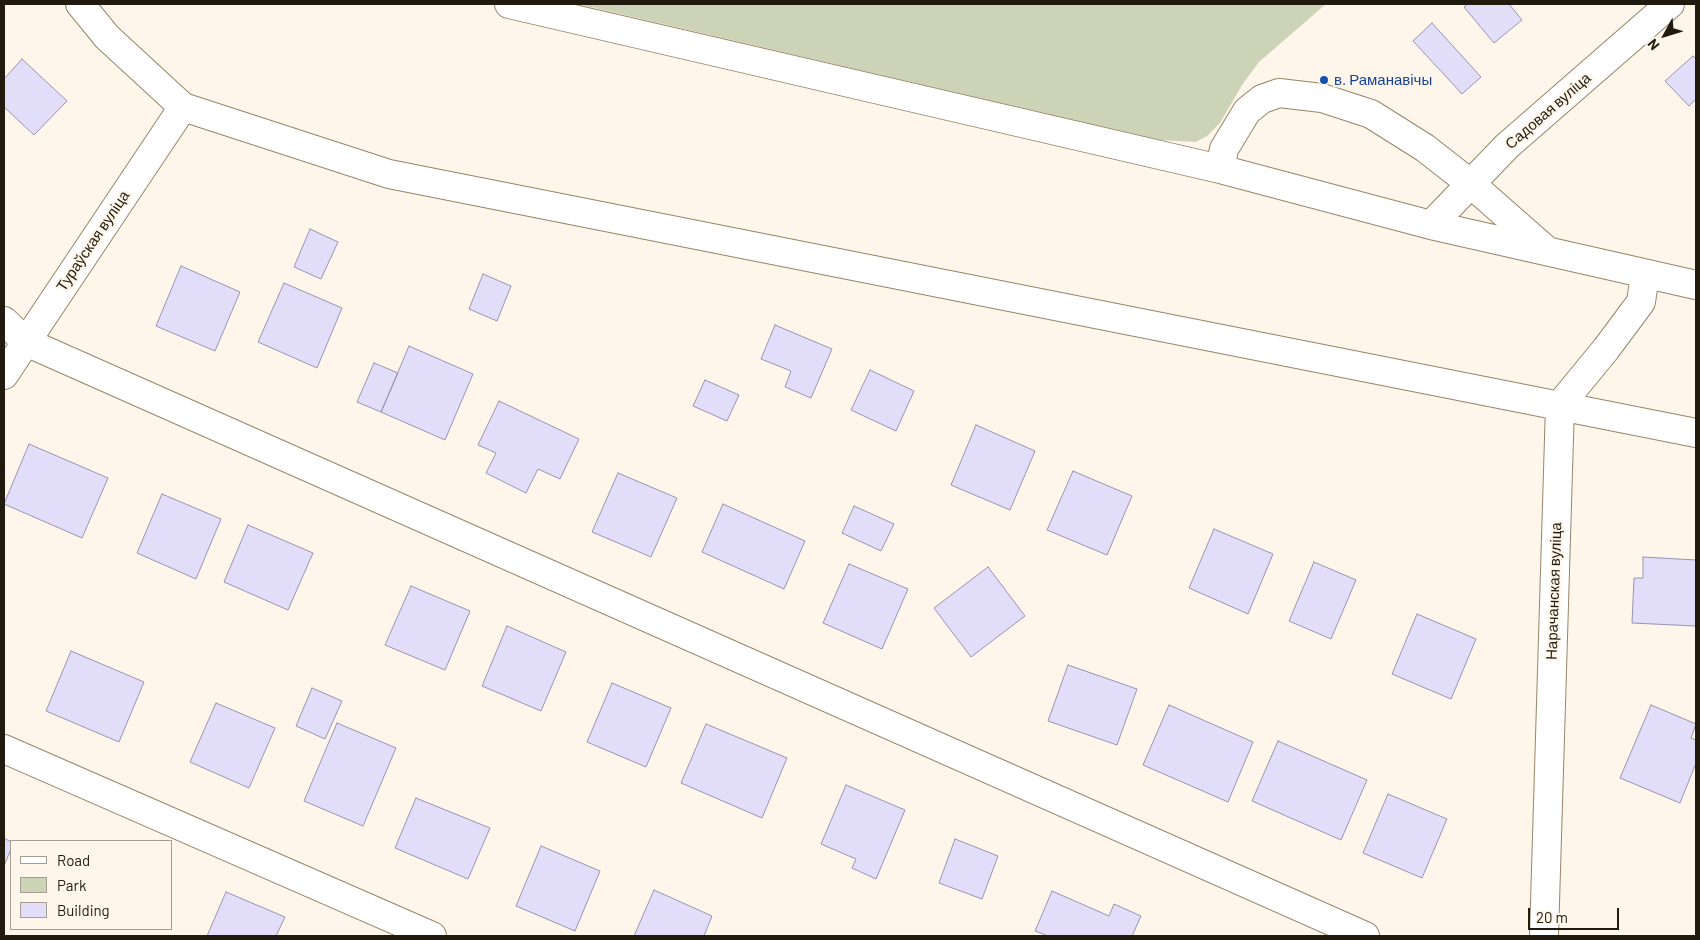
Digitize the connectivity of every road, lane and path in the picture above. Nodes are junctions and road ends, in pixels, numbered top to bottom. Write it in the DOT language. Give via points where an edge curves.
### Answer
graph roads {
  1 [pos="80,4"];
  2 [pos="509,4"];
  3 [pos="1670,4"];
  4 [pos="183,107"];
  5 [pos="1220,169"];
  6 [pos="1471,184"];
  7 [pos="1431,225"];
  8 [pos="1546,250"];
  9 [pos="1645,274"];
  10 [pos="1696,285"];
  11 [pos="4,321"];
  12 [pos="26,342"];
  13 [pos="4,375"];
  14 [pos="1560,405"];
  15 [pos="1696,433"];
  16 [pos="4,748"];
  17 [pos="432,936"];
  18 [pos="1365,936"];
  19 [pos="1544,936"];
  1 -- 4 [label="street" via="107,37"];
  2 -- 5 [label="street"];
  3 -- 6 [label="street, Садовая вуліца" via="1507,146"];
  4 -- 12 [label="street, Тураўская вуліца"];
  4 -- 14 [label="street" via="389,174"];
  5 -- 6 [label="street" via="1224,148 1247,111 1262,99 1279,94 1322,98 1371,114 1425,148"];
  5 -- 7 [label="street"];
  6 -- 7 [label="street, Садовая вуліца"];
  6 -- 8 [label="street"];
  7 -- 8 [label="street"];
  8 -- 9 [label="street"];
  9 -- 10 [label="street"];
  9 -- 14 [label="street" via="1641,302"];
  11 -- 12 [label="street"];
  12 -- 13 [label="street, Тураўская вуліца"];
  12 -- 18 [label="street"];
  14 -- 15 [label="street"];
  14 -- 19 [label="street, Нарачанская вуліца"];
  16 -- 17 [label="street"];
}
